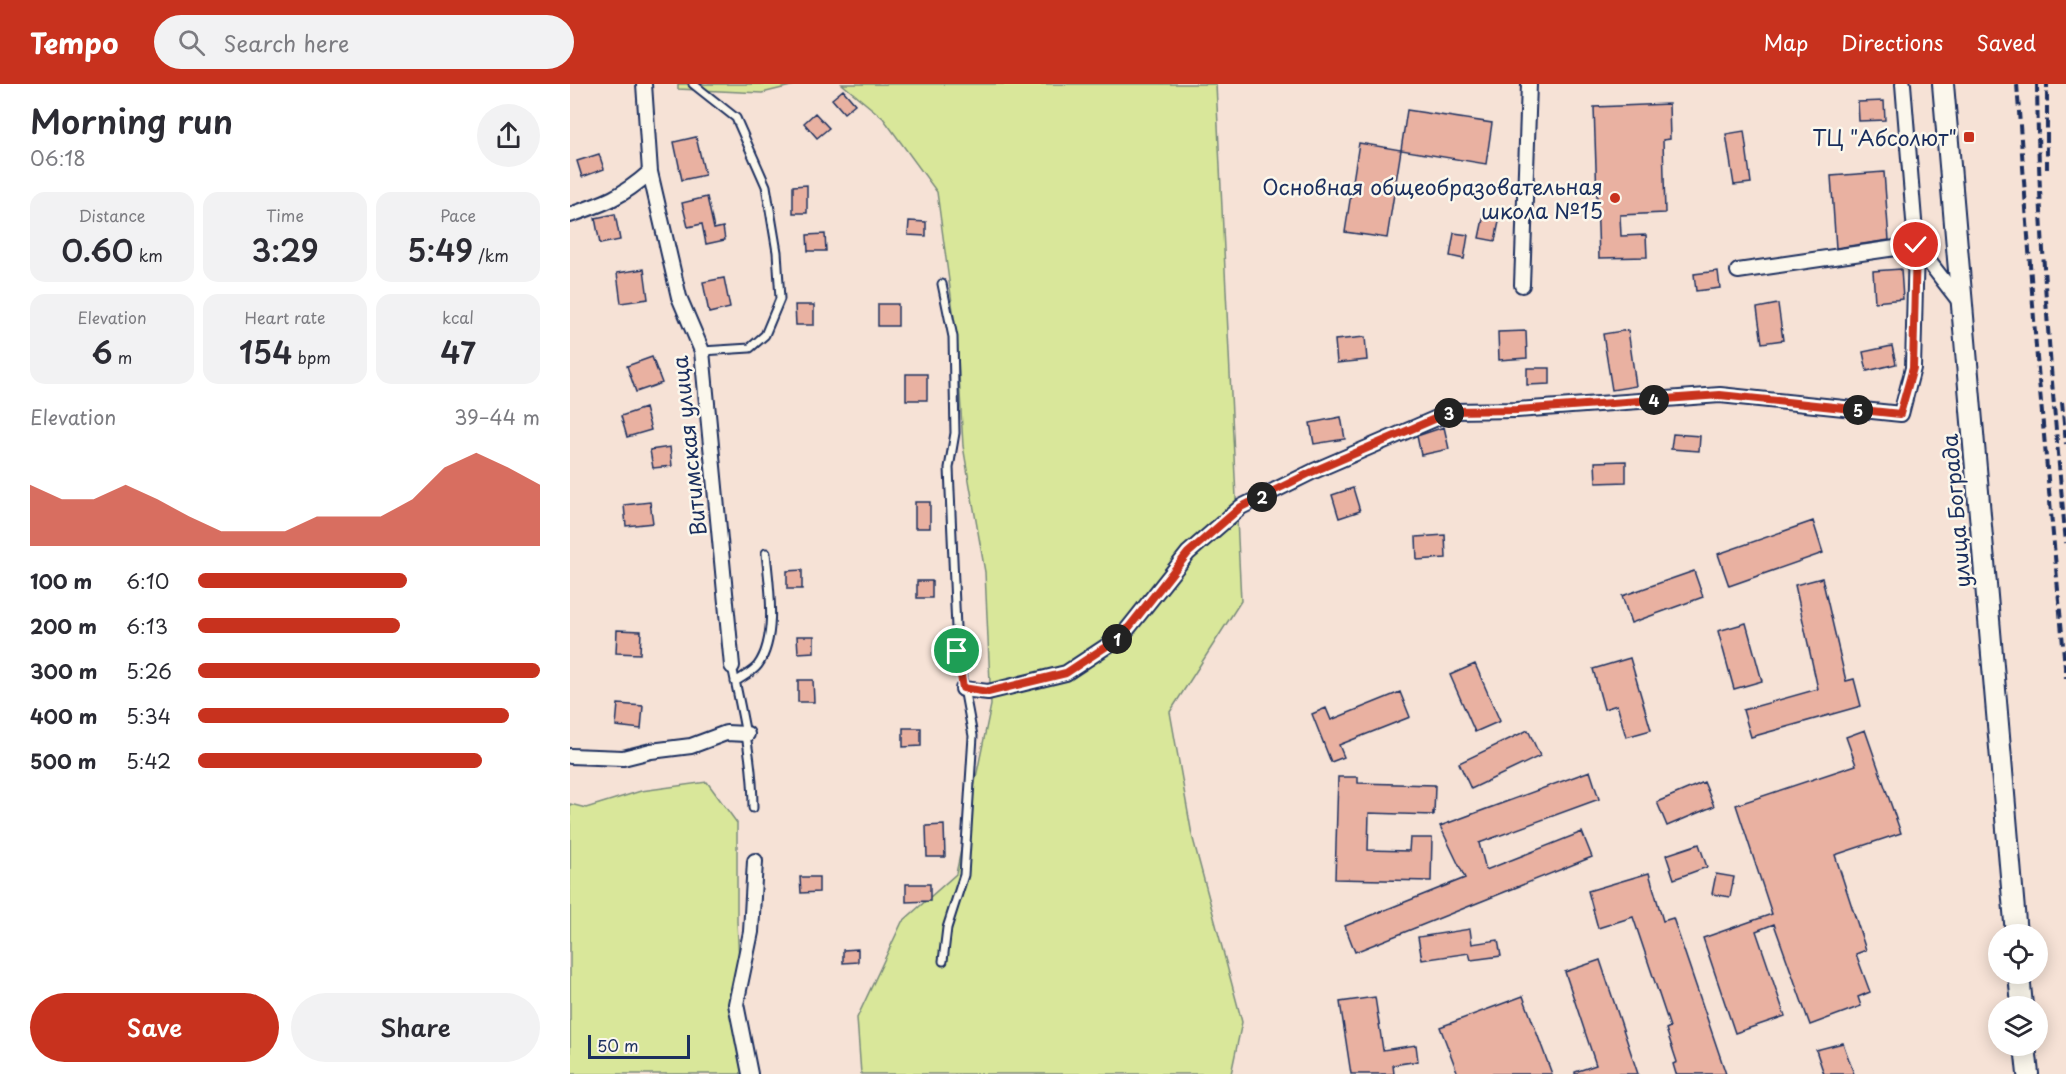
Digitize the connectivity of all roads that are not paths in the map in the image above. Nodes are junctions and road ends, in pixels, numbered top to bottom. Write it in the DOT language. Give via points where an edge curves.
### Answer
graph roads {
  1 [pos="644,84"];
  2 [pos="693,84"];
  3 [pos="1528,84"];
  4 [pos="1903,84"];
  5 [pos="1943,84"];
  6 [pos="650,172"];
  7 [pos="570,215"];
  8 [pos="1916,245"];
  9 [pos="1738,271"];
  10 [pos="942,284"];
  11 [pos="1522,285"];
  12 [pos="1960,302"];
  13 [pos="702,351"];
  14 [pos="766,553"];
  15 [pos="732,666"];
  16 [pos="735,682"];
  17 [pos="963,688"];
  18 [pos="747,734"];
  19 [pos="570,756"];
  20 [pos="753,808"];
  21 [pos="755,861"];
  22 [pos="2015,924"];
  23 [pos="943,961"];
  24 [pos="2026,1056"];
  25 [pos="750,1074"];
  26 [pos="2028,1074"];
  1 -- 6 [label="street, Витимская улица"];
  2 -- 13 [label="lane" via="736,118 766,186 780,299 765,335 750,348"];
  3 -- 11 [label="street"];
  4 -- 8 [label="street"];
  5 -- 12 [label="main road, улица Бограда"];
  6 -- 7 [label="street" via="610,202"];
  6 -- 13 [label="street, Витимская улица" via="679,297"];
  8 -- 9 [label="street"];
  8 -- 12 [label="street"];
  8 -- 17 [label="street" via="1913,368 1900,414 1720,395 1453,411 1241,507 1188,553 1122,636 1066,673 988,692"];
  10 -- 17 [label="lane" via="953,337 955,433 949,468 957,651"];
  12 -- 22 [label="main road, улица Бограда"];
  13 -- 15 [label="street, Витимская улица"];
  14 -- 16 [label="lane" via="772,607 766,649 757,666"];
  15 -- 16 [label="lane"];
  16 -- 18 [label="lane"];
  17 -- 23 [label="lane" via="974,736 964,875 947,928"];
  18 -- 19 [label="street" via="726,734 691,746 623,758"];
  18 -- 20 [label="lane"];
  21 -- 25 [label="street" via="751,932 736,1004"];
  24 -- 26 [label="main road"];
}
